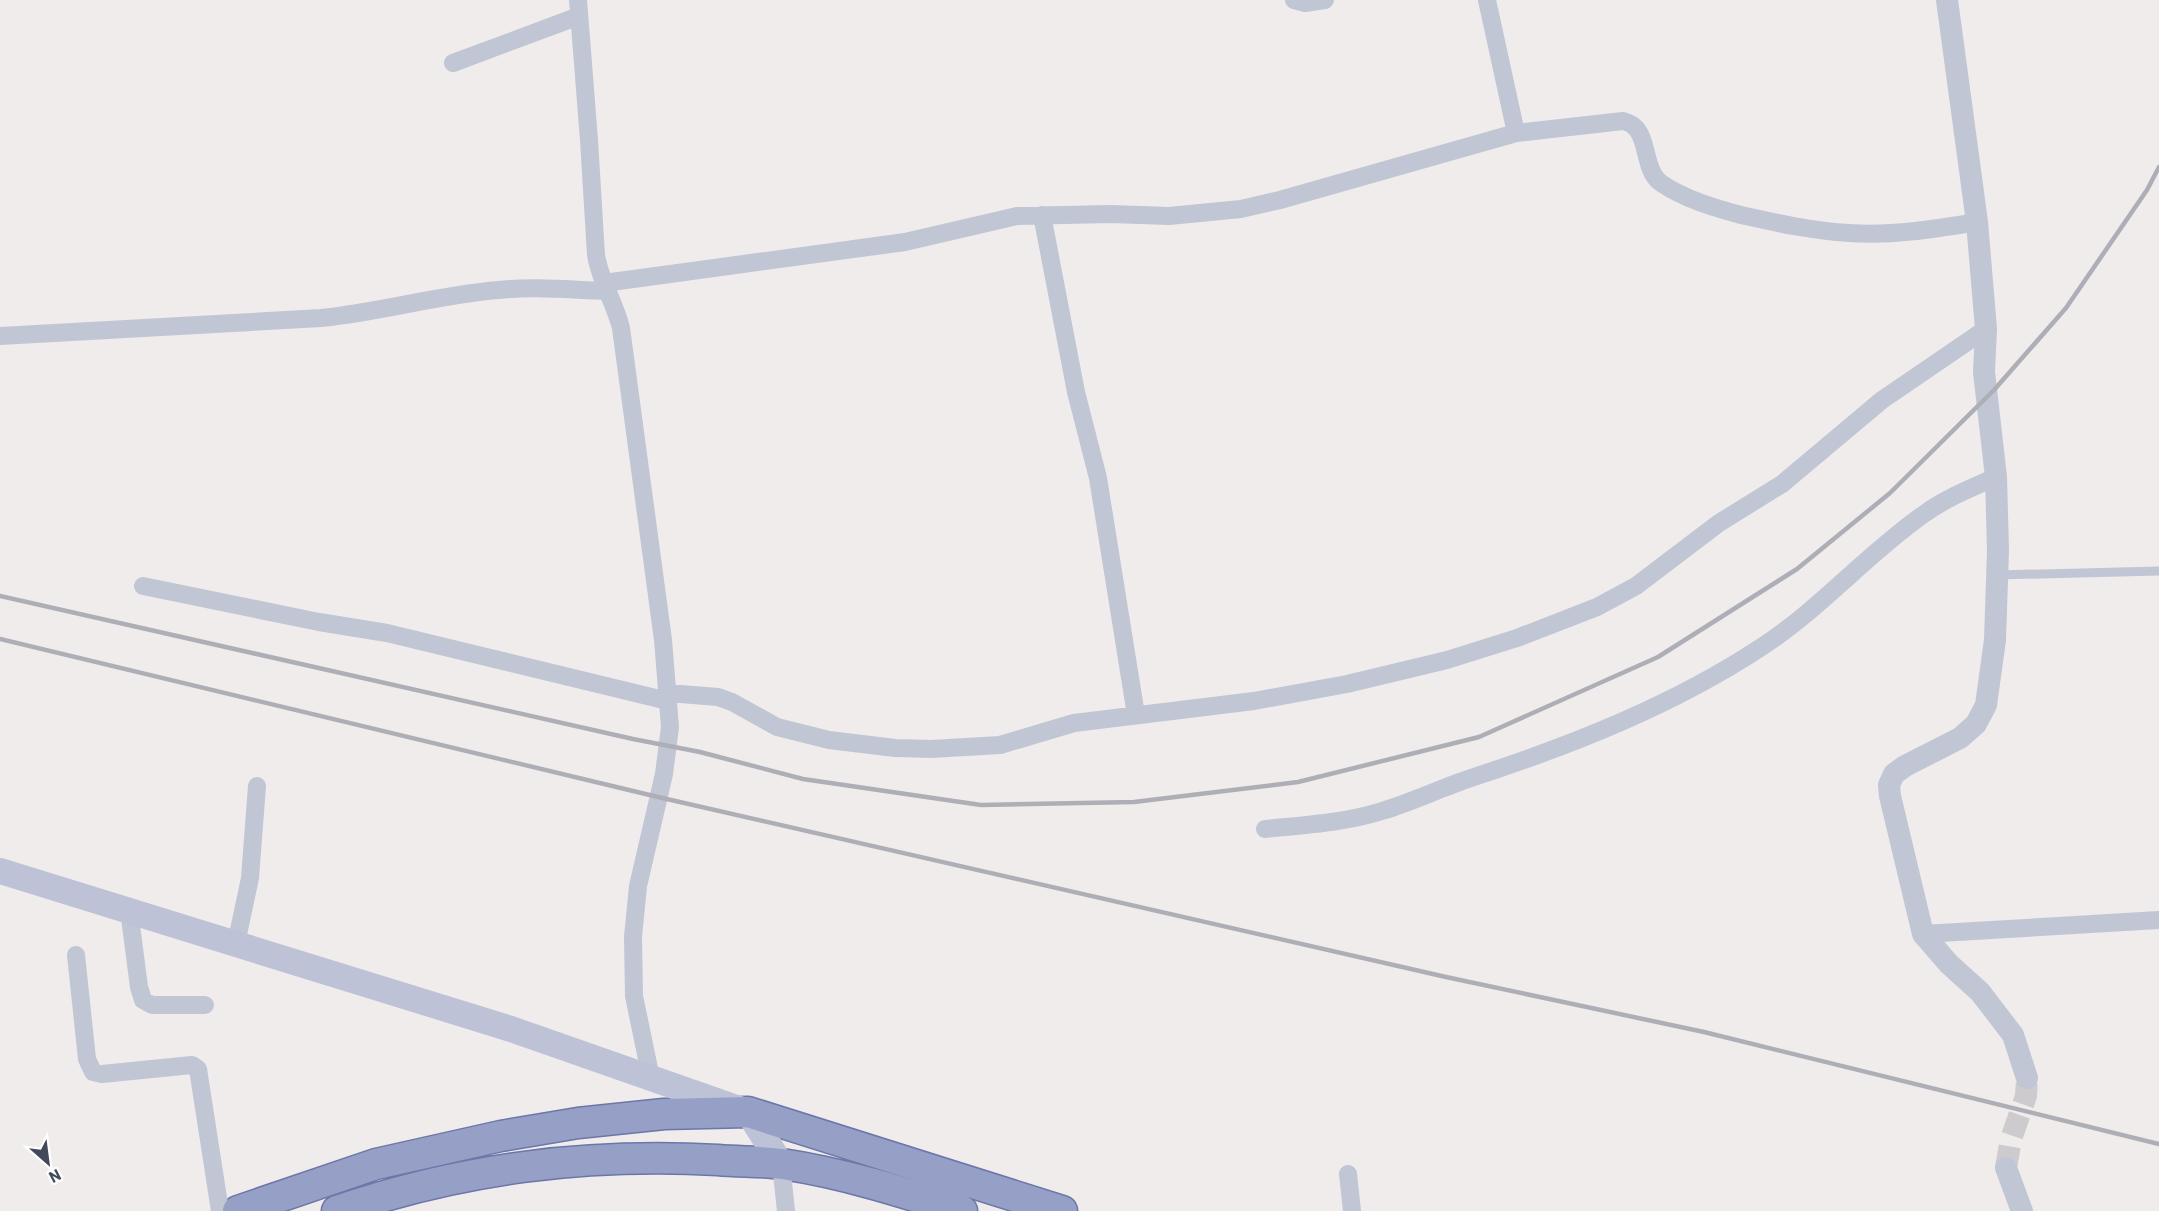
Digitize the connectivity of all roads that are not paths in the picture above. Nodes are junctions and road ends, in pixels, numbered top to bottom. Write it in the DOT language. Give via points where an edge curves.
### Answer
graph roads {
  1 [pos="1294,0"];
  2 [pos="1325,0"];
  3 [pos="1487,0"];
  4 [pos="1947,0"];
  5 [pos="578,8"];
  6 [pos="453,63"];
  7 [pos="1516,134"];
  8 [pos="1042,215"];
  9 [pos="1977,222"];
  10 [pos="606,287"];
  11 [pos="1986,329"];
  12 [pos="0,336"];
  13 [pos="1996,477"];
  14 [pos="2159,571"];
  15 [pos="1997,575"];
  16 [pos="143,586"];
  17 [pos="668,697"];
  18 [pos="1136,715"];
  19 [pos="256,786"];
  20 [pos="1265,829"];
  21 [pos="0,871"];
  22 [pos="129,910"];
  23 [pos="2159,920"];
  24 [pos="1923,934"];
  25 [pos="236,944"];
  26 [pos="76,955"];
  27 [pos="205,1005"];
  28 [pos="651,1078"];
  29 [pos="2028,1078"];
  30 [pos="748,1112"];
  31 [pos="781,1164"];
  32 [pos="2006,1168"];
  33 [pos="1348,1174"];
  34 [pos="220,1211"];
  35 [pos="238,1211"];
  36 [pos="338,1211"];
  37 [pos="786,1211"];
  38 [pos="962,1211"];
  39 [pos="1062,1211"];
  40 [pos="1352,1211"];
  41 [pos="2022,1211"];
  1 -- 2 [label="street"];
  3 -- 7 [label="street"];
  4 -- 9 [label="street"];
  5 -- 6 [label="street"];
  5 -- 10 [label="street" via="596,255"];
  7 -- 8 [label="street" via="1241,208 1169,216"];
  7 -- 9 [label="street" via="1630,122 1640,134 1650,168 1659,182 1715,208 1781,224 1881,233"];
  8 -- 10 [label="street" via="996,220 906,242"];
  8 -- 18 [label="street" via="1076,392 1098,478"];
  9 -- 11 [label="street"];
  10 -- 12 [label="street" via="507,289 321,318"];
  10 -- 17 [label="street" via="621,328"];
  11 -- 13 [label="street" via="1984,372"];
  11 -- 18 [label="street" via="1882,400 1782,484 1719,523 1636,586 1597,607 1477,651 1358,681 1254,701"];
  13 -- 15 [label="street"];
  13 -- 20 [label="street" via="1926,512 1763,646 1657,706 1590,735 1380,812"];
  14 -- 15 [label="lane"];
  15 -- 24 [label="street" via="1995,640 1986,705 1976,724 1960,738 1905,766 1894,774 1889,785"];
  16 -- 17 [label="street" via="387,633"];
  17 -- 18 [label="street" via="718,697 777,727 804,735 895,748 1000,745 1074,723"];
  17 -- 28 [label="street" via="670,727 664,774 638,886 633,937 634,996"];
  19 -- 25 [label="street" via="250,878"];
  21 -- 22 [label="main road"];
  22 -- 25 [label="main road"];
  22 -- 27 [label="street" via="143,1000 152,1005"];
  23 -- 24 [label="street"];
  24 -- 29 [label="street" via="1948,964 1980,992 2013,1035"];
  25 -- 28 [label="main road" via="511,1029"];
  26 -- 34 [label="street" via="87,1059 93,1072 192,1065 198,1069"];
  28 -- 30 [label="main road"];
  30 -- 31 [label="main road"];
  30 -- 35 [label="highway" via="664,1114 501,1136 376,1164"];
  30 -- 39 [label="highway"];
  31 -- 36 [label="highway" via="660,1157 581,1160 507,1168 384,1195"];
  31 -- 37 [label="street"];
  31 -- 38 [label="highway" via="879,1185"];
  32 -- 41 [label="street"];
  33 -- 40 [label="street"];
}
